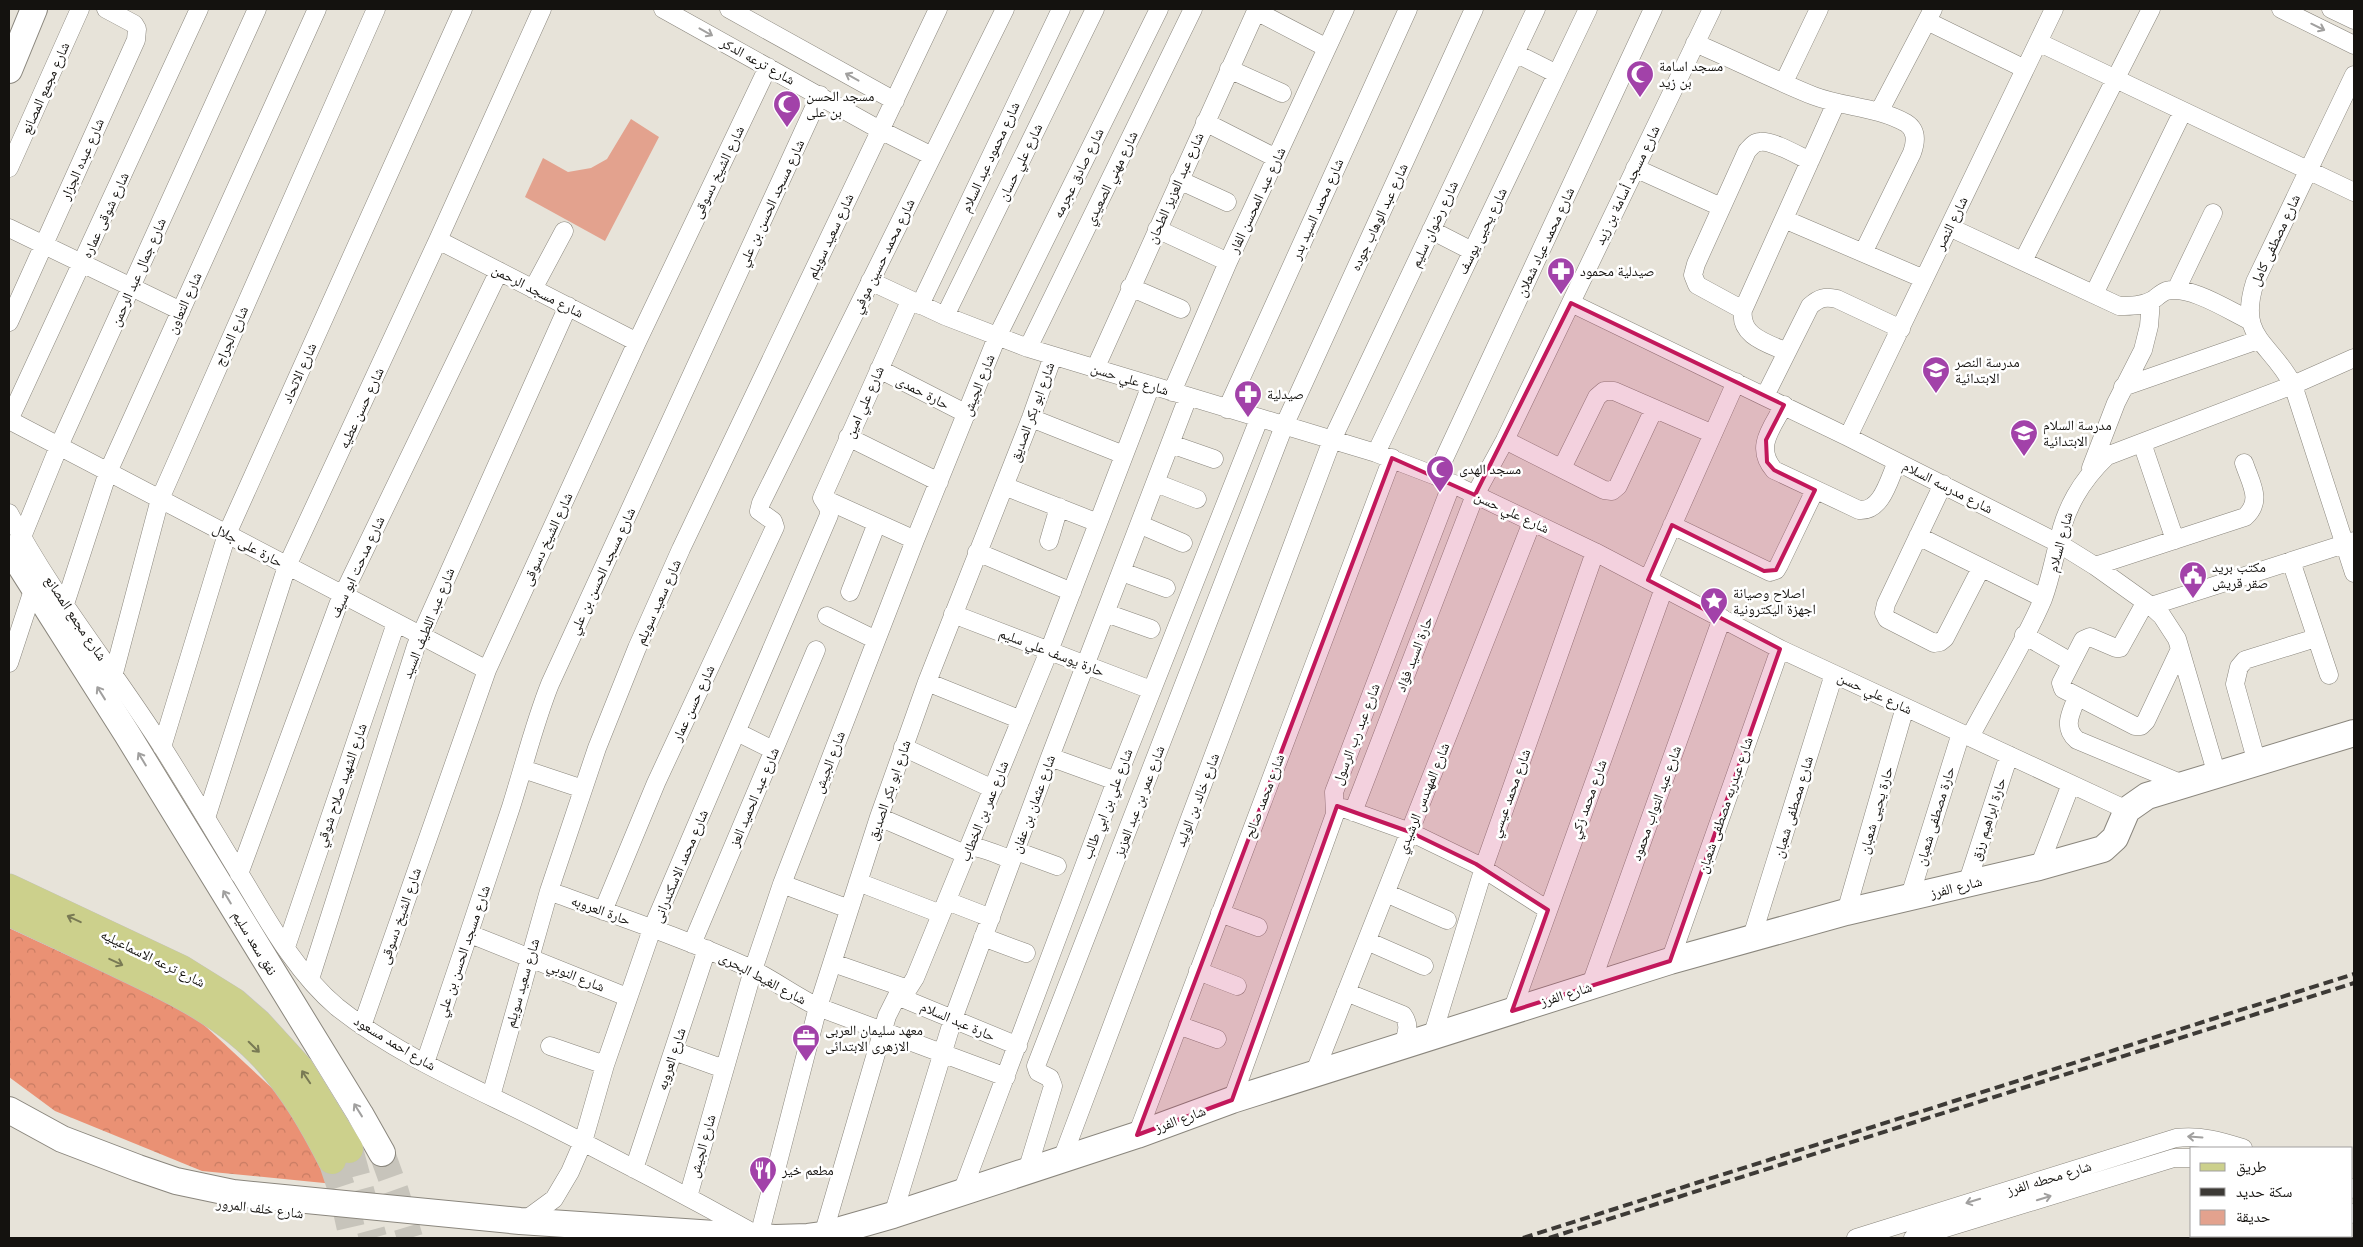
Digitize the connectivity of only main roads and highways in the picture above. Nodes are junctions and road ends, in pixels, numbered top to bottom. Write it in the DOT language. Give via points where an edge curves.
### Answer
graph roads {
  1 [pos="9,888"];
  2 [pos="9,912"];
  2 -- 1 [label="main road, شارع ترعه الاسماعيليه, one-way" via="175,990 224,1021 247,1040 286,1082 340,1154 300,1069 234,1002 181,969"];
}
